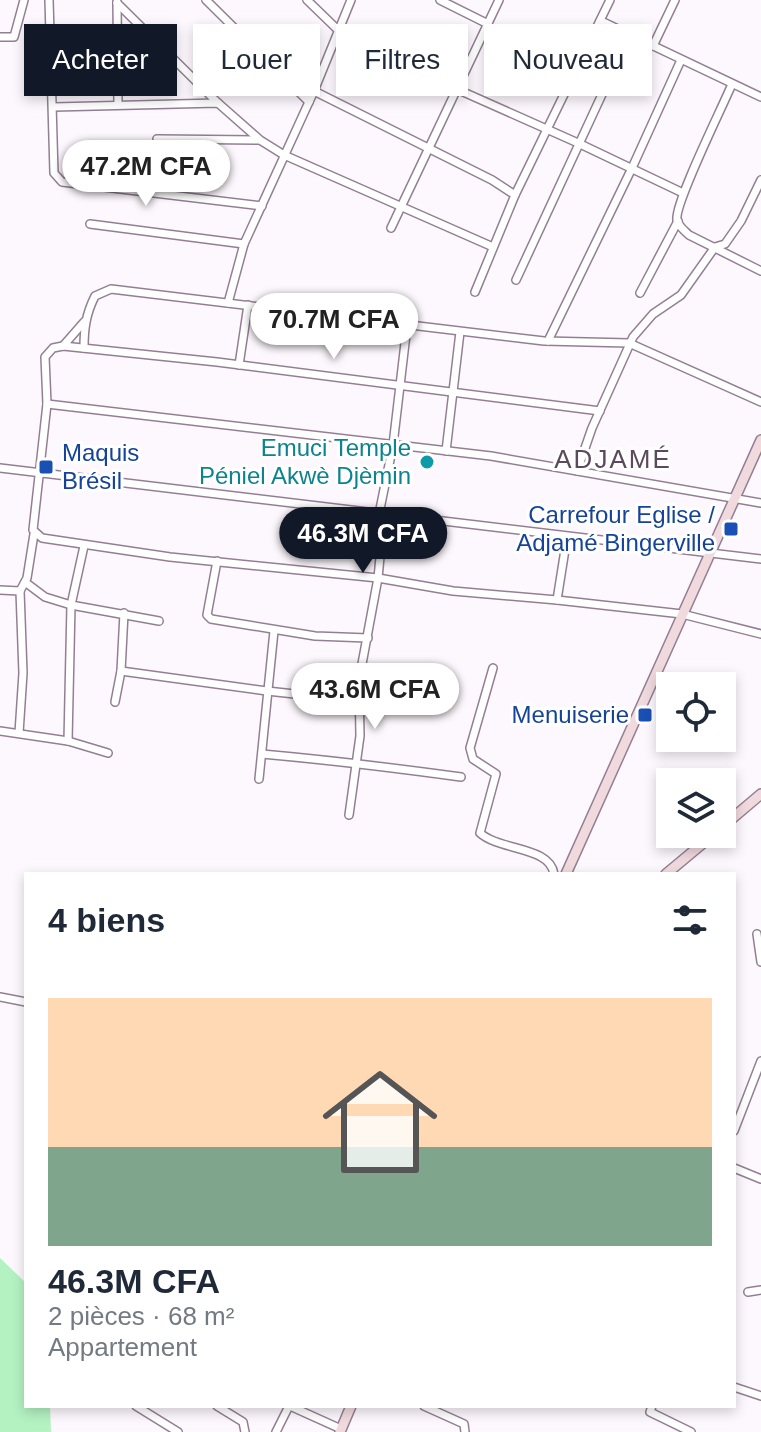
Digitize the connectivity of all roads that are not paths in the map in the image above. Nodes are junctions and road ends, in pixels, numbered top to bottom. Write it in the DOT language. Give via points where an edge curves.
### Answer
graph roads {
  1 [pos="24,0"];
  2 [pos="49,0"];
  3 [pos="206,0"];
  4 [pos="307,0"];
  5 [pos="351,0"];
  6 [pos="440,0"];
  7 [pos="499,0"];
  8 [pos="610,0"];
  9 [pos="675,0"];
  10 [pos="117,1"];
  11 [pos="601,21"];
  12 [pos="341,24"];
  13 [pos="488,24"];
  14 [pos="608,24"];
  15 [pos="336,28"];
  16 [pos="484,33"];
  17 [pos="336,35"];
  18 [pos="0,37"];
  19 [pos="653,46"];
  20 [pos="681,60"];
  21 [pos="468,69"];
  22 [pos="320,76"];
  23 [pos="732,84"];
  24 [pos="468,93"];
  25 [pos="320,94"];
  26 [pos="312,96"];
  27 [pos="455,96"];
  28 [pos="600,96"];
  29 [pos="761,97"];
  30 [pos="309,102"];
  31 [pos="218,103"];
  32 [pos="118,104"];
  33 [pos="54,107"];
  34 [pos="546,130"];
  35 [pos="157,139"];
  36 [pos="260,140"];
  37 [pos="578,143"];
  38 [pos="428,149"];
  39 [pos="284,155"];
  40 [pos="632,168"];
  41 [pos="760,186"];
  42 [pos="683,193"];
  43 [pos="515,195"];
  44 [pos="262,206"];
  45 [pos="400,208"];
  46 [pos="678,221"];
  47 [pos="90,224"];
  48 [pos="391,228"];
  49 [pos="244,244"];
  50 [pos="493,247"];
  51 [pos="715,247"];
  52 [pos="761,271"];
  53 [pos="516,280"];
  54 [pos="475,292"];
  55 [pos="640,293"];
  56 [pos="228,303"];
  57 [pos="248,305"];
  58 [pos="84,322"];
  59 [pos="407,326"];
  60 [pos="460,332"];
  61 [pos="548,341"];
  62 [pos="629,343"];
  63 [pos="63,346"];
  64 [pos="84,348"];
  65 [pos="239,365"];
  66 [pos="402,385"];
  67 [pos="454,391"];
  68 [pos="761,402"];
  69 [pos="47,404"];
  70 [pos="600,411"];
  71 [pos="761,440"];
  72 [pos="393,445"];
  73 [pos="446,451"];
  74 [pos="0,468"];
  75 [pos="577,471"];
  76 [pos="40,472"];
  77 [pos="737,497"];
  78 [pos="761,503"];
  79 [pos="381,514"];
  80 [pos="34,534"];
  81 [pos="567,537"];
  82 [pos="84,546"];
  83 [pos="711,553"];
  84 [pos="761,559"];
  85 [pos="217,561"];
  86 [pos="378,578"];
  87 [pos="25,582"];
  88 [pos="0,590"];
  89 [pos="20,591"];
  90 [pos="557,600"];
  91 [pos="71,605"];
  92 [pos="124,613"];
  93 [pos="682,614"];
  94 [pos="159,621"];
  95 [pos="274,631"];
  96 [pos="761,634"];
  97 [pos="368,638"];
  98 [pos="493,668"];
  99 [pos="121,671"];
  100 [pos="267,691"];
  101 [pos="359,701"];
  102 [pos="115,702"];
  103 [pos="0,731"];
  104 [pos="19,733"];
  105 [pos="68,741"];
  106 [pos="108,753"];
  107 [pos="262,754"];
  108 [pos="356,762"];
  109 [pos="461,777"];
  110 [pos="259,779"];
  111 [pos="761,794"];
  112 [pos="349,815"];
  113 [pos="736,815"];
  114 [pos="697,848"];
  115 [pos="554,872"];
  116 [pos="567,872"];
  117 [pos="668,872"];
  118 [pos="757,934"];
  119 [pos="761,962"];
  120 [pos="0,997"];
  121 [pos="24,1002"];
  122 [pos="761,1061"];
  123 [pos="736,1126"];
  124 [pos="736,1169"];
  125 [pos="761,1179"];
  126 [pos="761,1290"];
  127 [pos="748,1292"];
  128 [pos="736,1388"];
  129 [pos="761,1396"];
  130 [pos="139,1408"];
  131 [pos="220,1408"];
  132 [pos="288,1408"];
  133 [pos="293,1408"];
  134 [pos="350,1408"];
  135 [pos="428,1408"];
  136 [pos="651,1408"];
  137 [pos="671,1428"];
  138 [pos="340,1430"];
  139 [pos="178,1432"];
  140 [pos="245,1432"];
  141 [pos="276,1432"];
  142 [pos="465,1432"];
  143 [pos="691,1432"];
  1 -- 18 [label="street" via="14,37"];
  2 -- 33 [label="street"];
  3 -- 30 [label="street"];
  4 -- 15 [label="street"];
  5 -- 12 [label="street"];
  6 -- 13 [label="street"];
  7 -- 13 [label="street"];
  8 -- 11 [label="street"];
  9 -- 19 [label="street"];
  10 -- 31 [label="street"];
  10 -- 32 [label="street"];
  11 -- 14 [label="street"];
  11 -- 34 [label="street"];
  16 -- 21 [label="street"];
  17 -- 22 [label="street"];
  19 -- 20 [label="street"];
  20 -- 23 [label="street"];
  20 -- 40 [label="street"];
  23 -- 29 [label="street"];
  23 -- 42 [label="street"];
  24 -- 34 [label="street"];
  25 -- 38 [label="street"];
  26 -- 30 [label="street"];
  27 -- 38 [label="street"];
  28 -- 37 [label="street"];
  30 -- 39 [label="street"];
  31 -- 32 [label="street"];
  31 -- 36 [label="street"];
  32 -- 33 [label="street"];
  33 -- 44 [label="street" via="54,173 62,182"];
  34 -- 37 [label="street"];
  34 -- 43 [label="street"];
  35 -- 36 [label="street"];
  36 -- 39 [label="street"];
  37 -- 40 [label="street"];
  37 -- 53 [label="street"];
  38 -- 43 [label="street"];
  38 -- 45 [label="street"];
  39 -- 44 [label="street"];
  39 -- 45 [label="street"];
  40 -- 42 [label="street"];
  40 -- 61 [label="street"];
  41 -- 51 [label="street" via="730,238"];
  42 -- 46 [label="street"];
  43 -- 50 [label="street"];
  44 -- 49 [label="street"];
  45 -- 48 [label="street"];
  45 -- 50 [label="street"];
  46 -- 51 [label="street" via="689,235"];
  46 -- 55 [label="street"];
  47 -- 49 [label="street"];
  49 -- 56 [label="street"];
  50 -- 54 [label="street"];
  51 -- 52 [label="street"];
  51 -- 62 [label="street" via="681,295 641,325"];
  56 -- 57 [label="street"];
  56 -- 58 [label="street" via="111,289 95,296"];
  57 -- 59 [label="street"];
  57 -- 65 [label="street"];
  58 -- 63 [label="street"];
  58 -- 64 [label="street"];
  59 -- 60 [label="street"];
  59 -- 66 [label="street"];
  60 -- 61 [label="street"];
  60 -- 67 [label="street"];
  61 -- 62 [label="street"];
  62 -- 68 [label="street"];
  62 -- 70 [label="street"];
  63 -- 64 [label="street"];
  63 -- 69 [label="street" via="45,357"];
  64 -- 65 [label="street"];
  65 -- 66 [label="street"];
  66 -- 67 [label="street"];
  66 -- 72 [label="street"];
  67 -- 70 [label="street"];
  67 -- 73 [label="street"];
  69 -- 72 [label="street"];
  69 -- 76 [label="street"];
  70 -- 75 [label="street"];
  71 -- 77 [label="street"];
  72 -- 73 [label="street"];
  72 -- 79 [label="street"];
  73 -- 75 [label="street"];
  74 -- 76 [label="street"];
  75 -- 77 [label="street"];
  76 -- 79 [label="street"];
  76 -- 80 [label="street"];
  77 -- 78 [label="street"];
  77 -- 83 [label="street"];
  79 -- 81 [label="street"];
  79 -- 86 [label="street"];
  80 -- 82 [label="street"];
  80 -- 87 [label="street"];
  81 -- 83 [label="street"];
  81 -- 90 [label="street"];
  82 -- 85 [label="street"];
  82 -- 91 [label="street"];
  83 -- 84 [label="street"];
  83 -- 93 [label="street"];
  85 -- 86 [label="street"];
  85 -- 95 [label="street" via="207,615"];
  86 -- 90 [label="street"];
  86 -- 97 [label="street"];
  87 -- 89 [label="street"];
  87 -- 91 [label="street" via="45,597"];
  88 -- 89 [label="street"];
  89 -- 104 [label="street"];
  90 -- 93 [label="street"];
  91 -- 92 [label="street"];
  91 -- 105 [label="street"];
  92 -- 94 [label="street"];
  92 -- 99 [label="street"];
  93 -- 96 [label="street"];
  93 -- 116 [label="street"];
  95 -- 97 [label="street"];
  95 -- 100 [label="street"];
  97 -- 101 [label="street"];
  98 -- 115 [label="street" via="470,748 473,759 496,774 480,833 547,858"];
  99 -- 100 [label="street"];
  99 -- 102 [label="street"];
  100 -- 101 [label="street"];
  100 -- 107 [label="street"];
  101 -- 108 [label="street"];
  103 -- 104 [label="street"];
  104 -- 105 [label="street"];
  105 -- 106 [label="street"];
  107 -- 108 [label="street"];
  107 -- 110 [label="street"];
  108 -- 109 [label="street"];
  108 -- 112 [label="street"];
  111 -- 113 [label="street"];
  114 -- 117 [label="street"];
  118 -- 119 [label="street"];
  120 -- 121 [label="street"];
  122 -- 123 [label="street"];
  124 -- 125 [label="street"];
  126 -- 127 [label="street"];
  128 -- 129 [label="street"];
  130 -- 139 [label="street"];
  131 -- 140 [label="street" via="243,1422"];
  132 -- 141 [label="street"];
  133 -- 138 [label="street"];
  134 -- 138 [label="street"];
  135 -- 142 [label="street" via="464,1424"];
  136 -- 137 [label="street"];
  137 -- 143 [label="street"];
}
